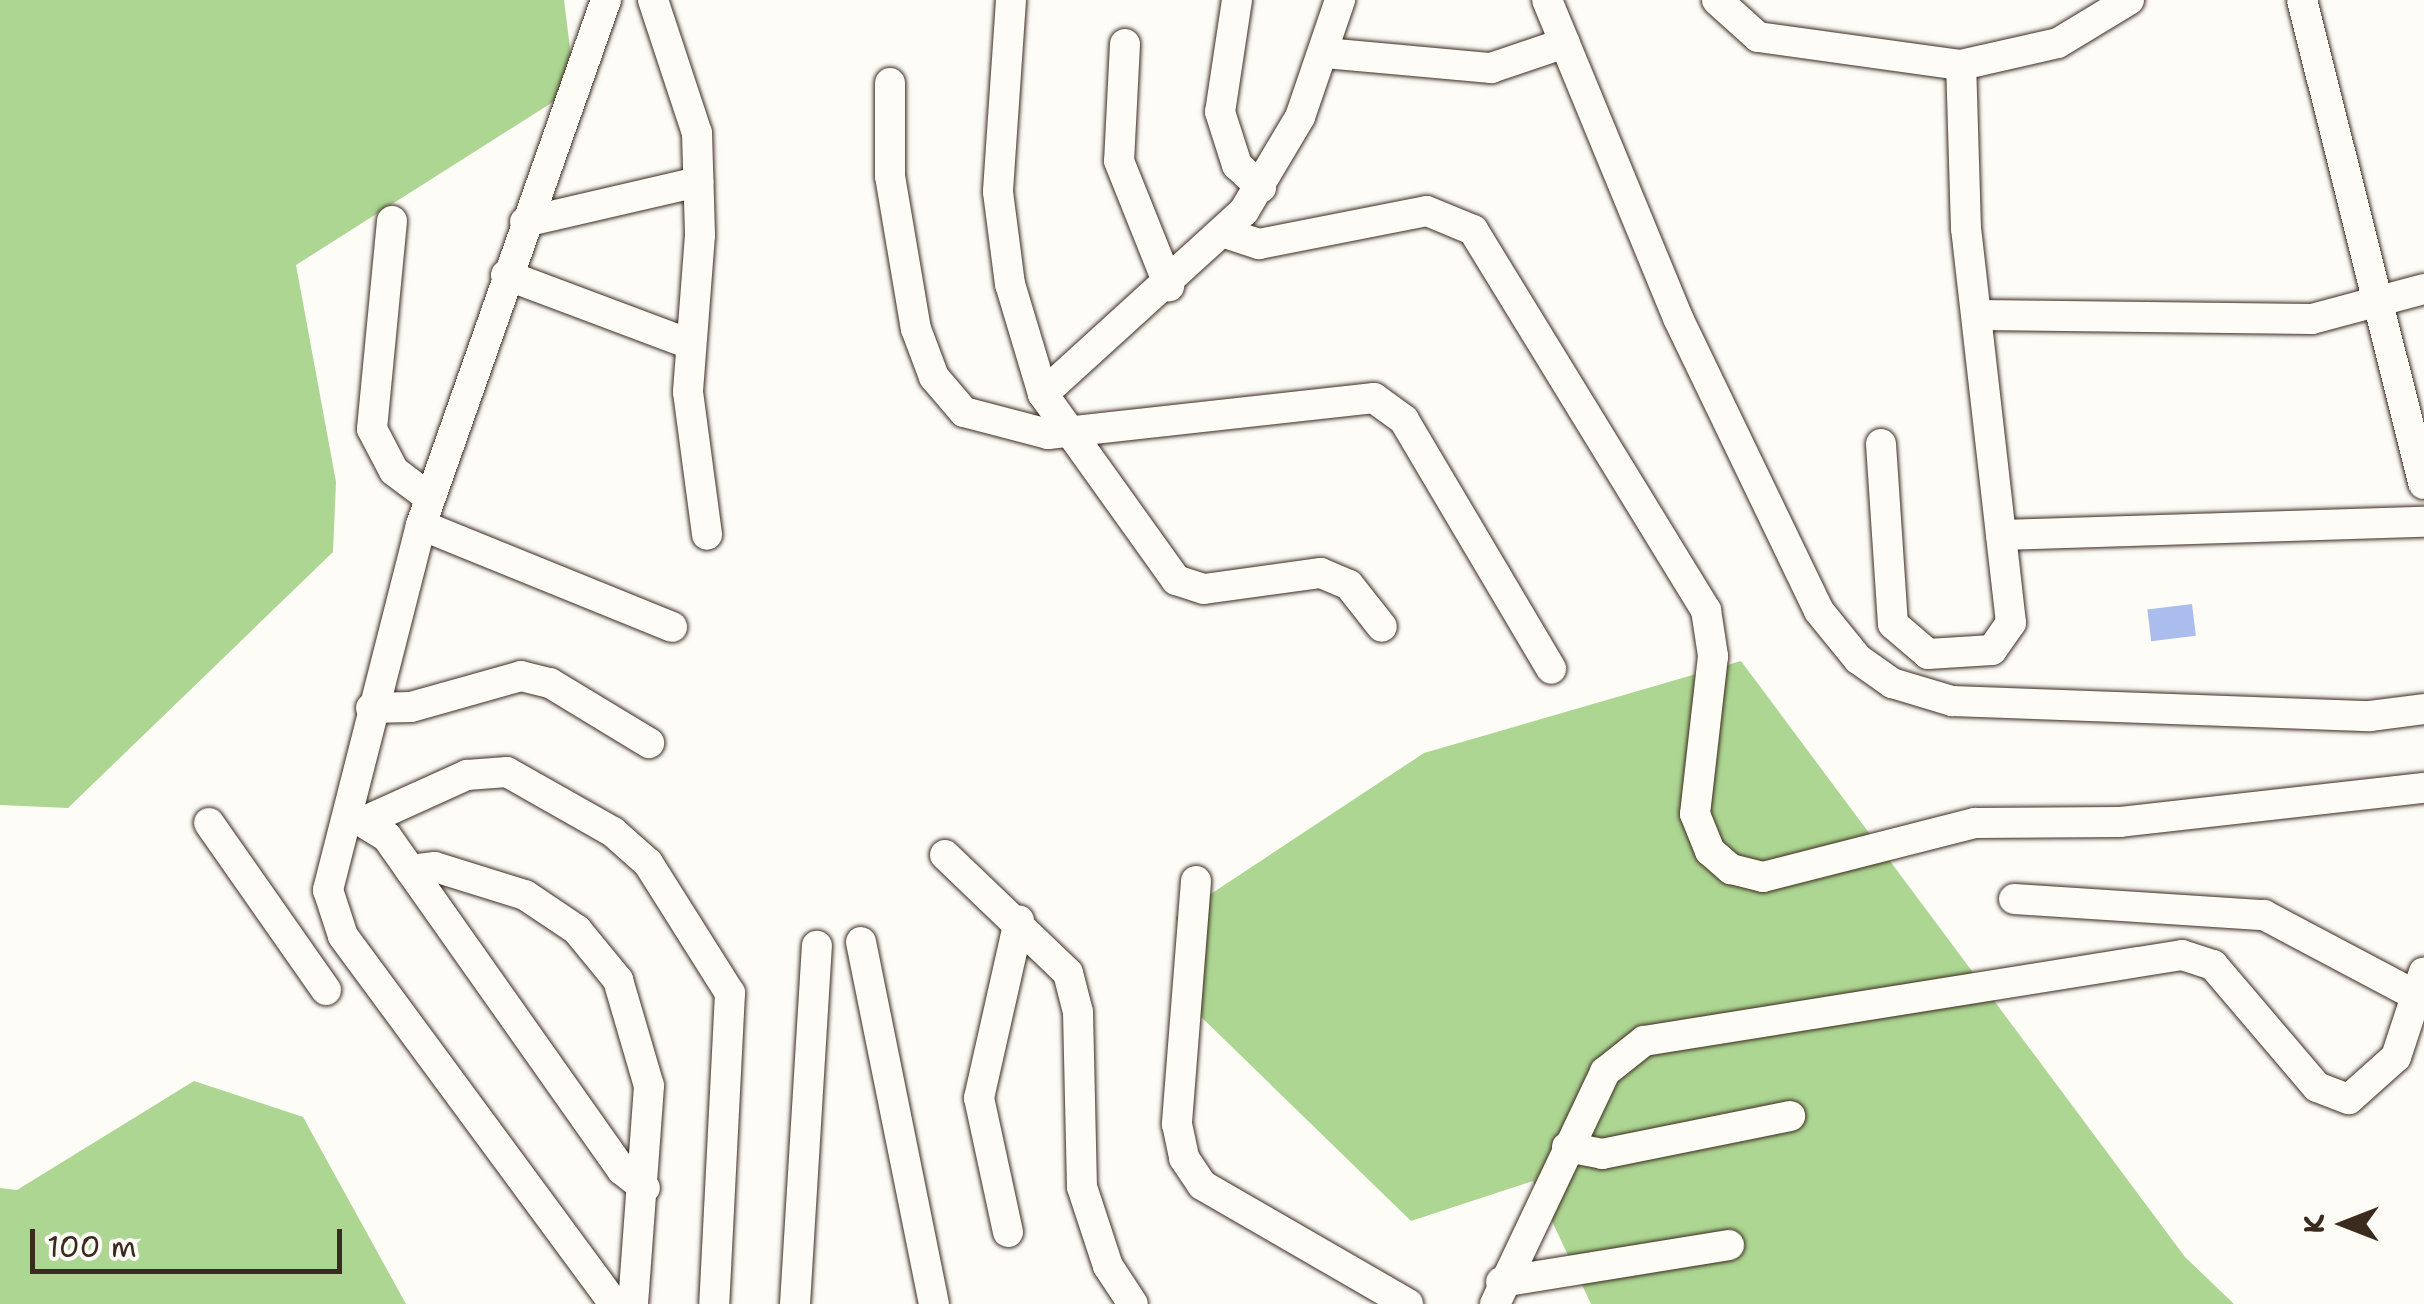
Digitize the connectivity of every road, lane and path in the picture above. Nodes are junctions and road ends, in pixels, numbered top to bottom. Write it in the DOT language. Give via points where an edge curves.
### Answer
graph roads {
  1 [pos="606,0"];
  2 [pos="653,0"];
  3 [pos="1011,0"];
  4 [pos="1236,0"];
  5 [pos="1340,0"];
  6 [pos="1547,0"];
  7 [pos="1717,0"];
  8 [pos="2129,0"];
  9 [pos="2302,0"];
  10 [pos="1565,43"];
  11 [pos="1125,44"];
  12 [pos="1325,53"];
  13 [pos="1961,66"];
  14 [pos="890,83"];
  15 [pos="698,182"];
  16 [pos="1261,187"];
  17 [pos="392,221"];
  18 [pos="524,222"];
  19 [pos="1226,233"];
  20 [pos="506,275"];
  21 [pos="1169,286"];
  22 [pos="2424,289"];
  23 [pos="2371,298"];
  24 [pos="1980,315"];
  25 [pos="690,344"];
  26 [pos="1043,394"];
  27 [pos="1070,433"];
  28 [pos="1881,444"];
  29 [pos="2424,484"];
  30 [pos="426,511"];
  31 [pos="2424,522"];
  32 [pos="707,535"];
  33 [pos="2001,535"];
  34 [pos="672,627"];
  35 [pos="1382,627"];
  36 [pos="1551,670"];
  37 [pos="371,708"];
  38 [pos="2424,719"];
  39 [pos="648,743"];
  40 [pos="2424,788"];
  41 [pos="354,817"];
  42 [pos="209,823"];
  43 [pos="945,854"];
  44 [pos="410,870"];
  45 [pos="1196,882"];
  46 [pos="2014,898"];
  47 [pos="1019,920"];
  48 [pos="336,922"];
  49 [pos="289,938"];
  50 [pos="861,942"];
  51 [pos="817,946"];
  52 [pos="2421,985"];
  53 [pos="326,990"];
  54 [pos="1790,1116"];
  55 [pos="1566,1146"];
  56 [pos="645,1188"];
  57 [pos="1008,1232"];
  58 [pos="1730,1245"];
  59 [pos="1498,1293"];
  60 [pos="614,1304"];
  61 [pos="633,1304"];
  62 [pos="714,1304"];
  63 [pos="795,1304"];
  64 [pos="934,1304"];
  65 [pos="1133,1304"];
  66 [pos="1408,1304"];
  1 -- 18 [label="street"];
  2 -- 15 [label="street" via="692,105"];
  3 -- 26 [label="street" via="998,192 1010,284"];
  4 -- 16 [label="street" via="1220,112 1237,165"];
  5 -- 12 [label="street"];
  6 -- 10 [label="street"];
  7 -- 13 [label="street" via="1758,37"];
  8 -- 13 [label="street" via="2058,43"];
  9 -- 23 [label="street"];
  10 -- 12 [label="street" via="1491,68"];
  10 -- 38 [label="street" via="1694,352 1820,611 1866,666 1952,701"];
  11 -- 21 [label="street" via="1119,161"];
  12 -- 16 [label="street"];
  13 -- 24 [label="street" via="1966,229"];
  14 -- 27 [label="street" via="893,202 926,362 964,412 1005,429"];
  15 -- 18 [label="street"];
  15 -- 25 [label="street"];
  16 -- 19 [label="street"];
  17 -- 30 [label="street" via="372,430 386,462"];
  18 -- 20 [label="street"];
  19 -- 21 [label="street"];
  19 -- 40 [label="street" via="1259,244 1426,211 1474,230 1706,610 1713,656 1695,814 1710,851 1731,870 1763,877 1975,823 2080,825"];
  20 -- 25 [label="street"];
  20 -- 30 [label="street"];
  21 -- 26 [label="street"];
  22 -- 23 [label="street"];
  23 -- 24 [label="street" via="2312,319"];
  23 -- 29 [label="street"];
  24 -- 33 [label="street"];
  25 -- 32 [label="street" via="690,440"];
  26 -- 27 [label="street"];
  27 -- 35 [label="street" via="1176,580 1204,588 1321,573 1349,585"];
  27 -- 36 [label="street" via="1352,394 1384,403 1404,420"];
  28 -- 33 [label="street" via="1897,632 1928,654 1984,652 2011,623"];
  30 -- 34 [label="street"];
  30 -- 37 [label="street"];
  31 -- 33 [label="street"];
  37 -- 39 [label="street" via="411,708 521,676 550,683"];
  37 -- 41 [label="street"];
  41 -- 44 [label="street"];
  41 -- 48 [label="street" via="328,872"];
  41 -- 62 [label="street" via="467,775 506,772 613,832 648,863 720,965 732,1008"];
  42 -- 49 [label="street"];
  43 -- 47 [label="street"];
  44 -- 56 [label="street" via="622,1170"];
  44 -- 56 [label="street" via="435,867 525,895 606,962 647,1066"];
  45 -- 66 [label="street" via="1177,1124 1184,1158 1202,1184"];
  46 -- 52 [label="street" via="2264,915"];
  47 -- 57 [label="street" via="1000,974 979,1112"];
  47 -- 65 [label="street" via="1074,986 1082,1187 1108,1266"];
  48 -- 49 [label="street"];
  48 -- 60 [label="street"];
  49 -- 53 [label="street"];
  50 -- 64 [label="street"];
  51 -- 63 [label="street"];
  52 -- 55 [label="street" via="2396,1057 2349,1099 2317,1087 2213,965 2182,954 1675,1034 1613,1062"];
  54 -- 55 [label="street" via="1602,1154"];
  55 -- 59 [label="street"];
  56 -- 61 [label="street"];
  58 -- 59 [label="street"];
}
